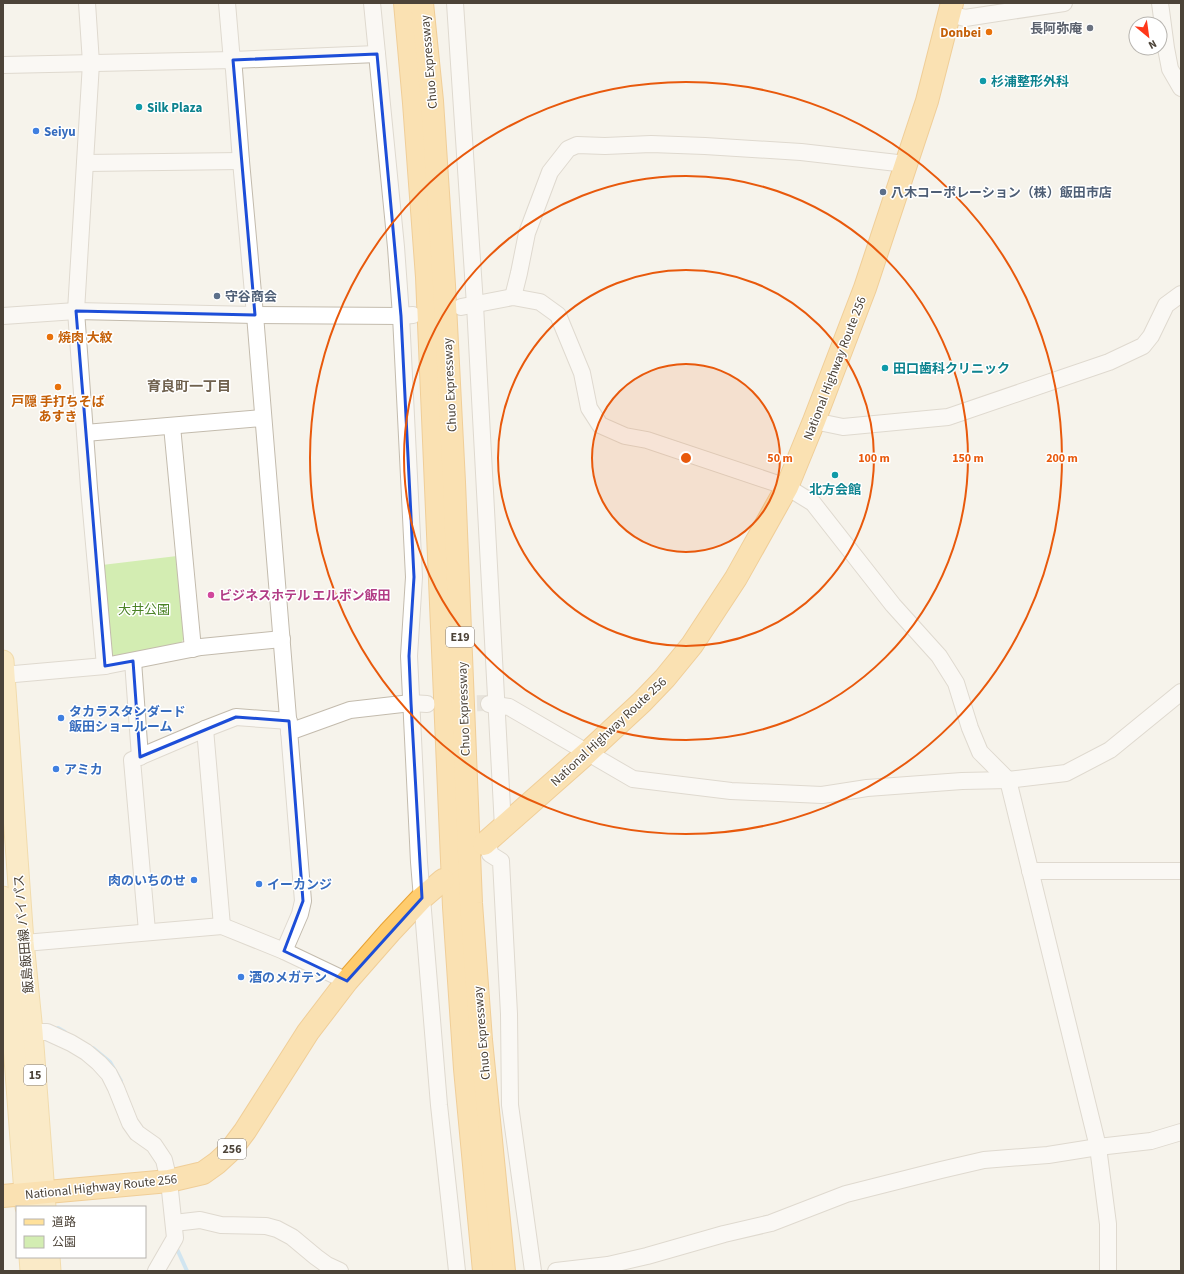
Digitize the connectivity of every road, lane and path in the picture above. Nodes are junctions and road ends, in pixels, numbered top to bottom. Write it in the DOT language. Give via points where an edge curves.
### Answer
graph roads {
  1 [pos="87,3"];
  2 [pos="227,3"];
  3 [pos="372,3"];
  4 [pos="405,3"];
  5 [pos="422,3"];
  6 [pos="455,3"];
  7 [pos="1064,3"];
  8 [pos="1160,3"];
  9 [pos="951,8"];
  10 [pos="377,54"];
  11 [pos="233,60"];
  12 [pos="91,63"];
  13 [pos="3,65"];
  14 [pos="1181,88"];
  15 [pos="241,161"];
  16 [pos="85,163"];
  17 [pos="906,164"];
  18 [pos="1181,294"];
  19 [pos="513,297"];
  20 [pos="468,306"];
  21 [pos="76,311"];
  22 [pos="255,315"];
  23 [pos="407,315"];
  24 [pos="3,316"];
  25 [pos="263,418"];
  26 [pos="814,421"];
  27 [pos="172,426"];
  28 [pos="85,433"];
  29 [pos="787,487"];
  30 [pos="282,639"];
  31 [pos="194,649"];
  32 [pos="133,661"];
  33 [pos="105,666"];
  34 [pos="3,670"];
  35 [pos="1181,692"];
  36 [pos="411,703"];
  37 [pos="427,704"];
  38 [pos="492,705"];
  39 [pos="289,727"];
  40 [pos="204,729"];
  41 [pos="587,753"];
  42 [pos="140,756"];
  43 [pos="1008,780"];
  44 [pos="492,837"];
  45 [pos="1030,871"];
  46 [pos="1181,871"];
  47 [pos="443,880"];
  48 [pos="3,897"];
  49 [pos="422,898"];
  50 [pos="222,926"];
  51 [pos="147,931"];
  52 [pos="11,944"];
  53 [pos="284,951"];
  54 [pos="347,981"];
  55 [pos="32,1032"];
  56 [pos="1181,1132"];
  57 [pos="1098,1147"];
  58 [pos="169,1181"];
  59 [pos="3,1196"];
  60 [pos="35,1200"];
  61 [pos="174,1223"];
  62 [pos="30,1258"];
  63 [pos="49,1258"];
  64 [pos="31,1271"];
  65 [pos="50,1271"];
  66 [pos="156,1271"];
  67 [pos="340,1271"];
  68 [pos="457,1271"];
  69 [pos="484,1271"];
  70 [pos="504,1271"];
  71 [pos="533,1271"];
  72 [pos="556,1271"];
  73 [pos="1108,1271"];
  1 -- 12 [label="street"];
  2 -- 11 [label="street"];
  3 -- 10 [label="street"];
  4 -- 69 [label="highway, Chuo Expressway / E19" via="427,277 454,907 464,1069"];
  5 -- 70 [label="highway, Chuo Expressway / E19" via="432,101 444,285 471,903 481,1040"];
  6 -- 20 [label="street"];
  7 -- 9 [label="street" via="965,18"];
  8 -- 14 [label="street" via="1170,69"];
  9 -- 17 [label="highway, National Highway Route 256" via="927,101"];
  10 -- 11 [label="street"];
  10 -- 23 [label="street" via="395,240"];
  11 -- 12 [label="street"];
  11 -- 15 [label="street"];
  12 -- 13 [label="street"];
  12 -- 16 [label="street"];
  15 -- 16 [label="street"];
  15 -- 22 [label="street"];
  16 -- 21 [label="street"];
  17 -- 19 [label="street" via="801,152 705,146 577,144 568,149 550,172 527,233"];
  17 -- 26 [label="highway, National Highway Route 256" via="865,288"];
  18 -- 26 [label="street" via="1166,305 1151,336 1143,346 1109,362 948,417 843,428"];
  19 -- 20 [label="street"];
  19 -- 29 [label="street" via="540,302 558,315 582,373 589,408 600,425 625,436 647,440"];
  20 -- 38 [label="street"];
  21 -- 22 [label="street"];
  21 -- 24 [label="street"];
  21 -- 28 [label="street"];
  22 -- 23 [label="street"];
  22 -- 25 [label="street"];
  23 -- 36 [label="street" via="414,577 409,656"];
  25 -- 27 [label="street"];
  25 -- 30 [label="street"];
  26 -- 29 [label="highway, National Highway Route 256"];
  27 -- 28 [label="street"];
  27 -- 31 [label="street"];
  28 -- 33 [label="street"];
  29 -- 41 [label="highway, National Highway Route 256" via="736,578 692,645 642,702"];
  29 -- 43 [label="street" via="813,503 893,605 939,656 956,683 980,752"];
  30 -- 31 [label="street"];
  30 -- 39 [label="street"];
  31 -- 32 [label="street"];
  32 -- 33 [label="street"];
  32 -- 42 [label="street"];
  33 -- 34 [label="street"];
  34 -- 52 [label="main road, 飯島飯田線 バイパス / 15"];
  35 -- 43 [label="street" via="1110,750 1066,773"];
  36 -- 37 [label="street"];
  36 -- 39 [label="street" via="350,710"];
  36 -- 49 [label="street"];
  38 -- 41 [label="street" via="509,707"];
  38 -- 44 [label="street"];
  39 -- 40 [label="street" via="236,717"];
  39 -- 53 [label="street" via="303,901"];
  40 -- 42 [label="street"];
  40 -- 50 [label="street"];
  41 -- 43 [label="street" via="633,779 732,791 822,794 867,788"];
  41 -- 44 [label="highway, National Highway Route 256"];
  42 -- 51 [label="street" via="132,760"];
  43 -- 45 [label="street"];
  44 -- 71 [label="street" via="490,854 501,861 509,1014 510,1105"];
  45 -- 46 [label="street"];
  45 -- 57 [label="street"];
  47 -- 49 [label="highway, National Highway Route 256 / 256"];
  48 -- 52 [label="main road, 飯島飯田線 バイパス / 15"];
  49 -- 54 [label="highway, National Highway Route 256 / 256"];
  49 -- 68 [label="street" via="439,1105"];
  50 -- 51 [label="street"];
  50 -- 53 [label="street"];
  51 -- 52 [label="street"];
  52 -- 55 [label="main road, 飯島飯田線 バイパス / 15"];
  52 -- 60 [label="main road, 飯島飯田線 バイパス / 15"];
  53 -- 54 [label="street"];
  54 -- 58 [label="highway, National Highway Route 256 / 256" via="308,1032 230,1151 203,1173"];
  55 -- 58 [label="street" via="47,1032 71,1043 100,1063 109,1074 130,1123 154,1145 164,1160"];
  55 -- 60 [label="main road, 飯島飯田線 バイパス / 15"];
  56 -- 57 [label="street" via="1152,1141"];
  57 -- 72 [label="street" via="1048,1155 984,1160 846,1194 771,1223 664,1251 608,1265"];
  57 -- 73 [label="street" via="1108,1224"];
  58 -- 60 [label="highway, National Highway Route 256 / 256"];
  58 -- 61 [label="street"];
  59 -- 60 [label="highway, National Highway Route 256 / 256"];
  61 -- 66 [label="street" via="175,1238"];
  61 -- 67 [label="street" via="200,1220 277,1229 292,1237 327,1265"];
  62 -- 64 [label="main road"];
  63 -- 65 [label="main road"];
}
